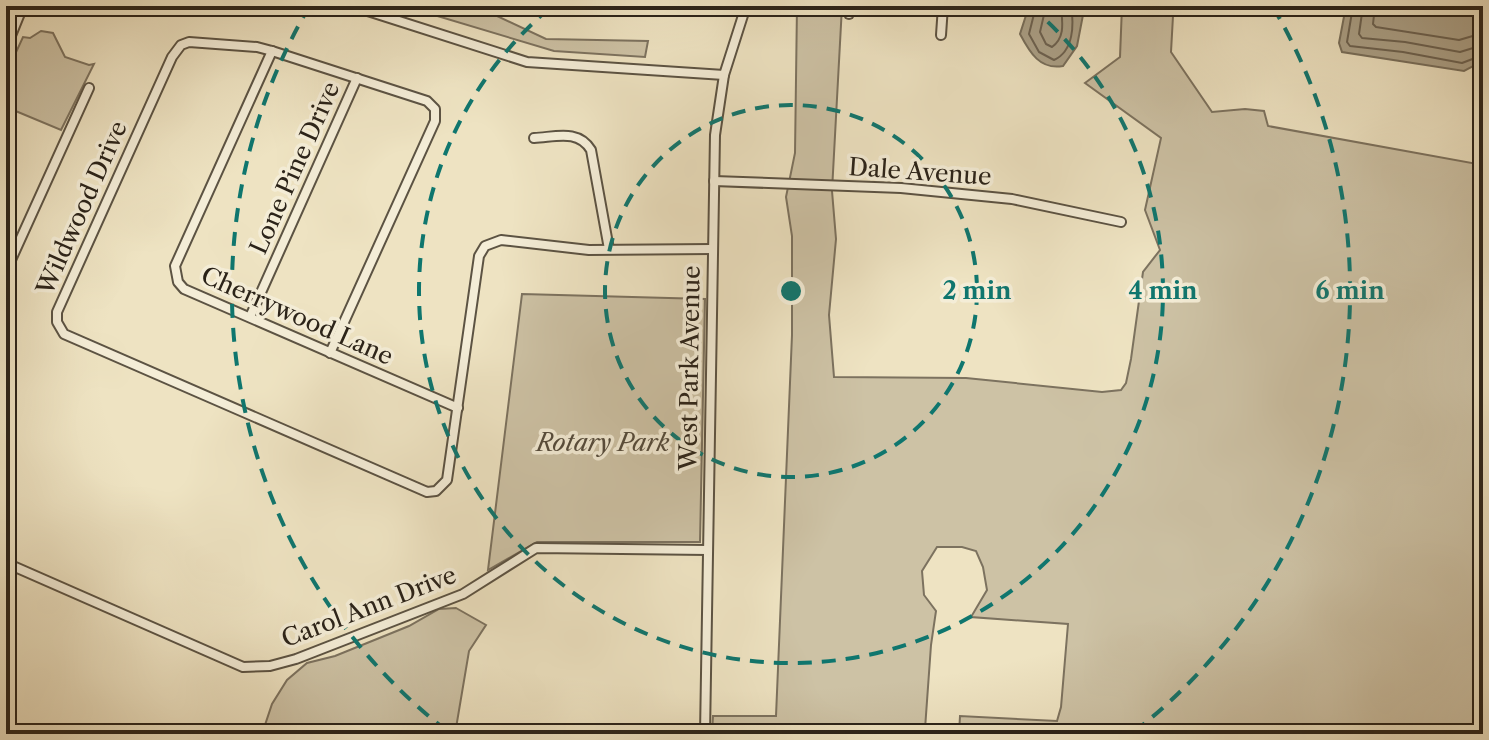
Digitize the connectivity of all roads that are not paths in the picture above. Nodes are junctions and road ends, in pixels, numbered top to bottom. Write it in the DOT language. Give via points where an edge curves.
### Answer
graph roads {
  1 [pos="23,6"];
  2 [pos="352,6"];
  3 [pos="746,6"];
  4 [pos="943,6"];
  5 [pos="941,35"];
  6 [pos="6,48"];
  7 [pos="272,51"];
  8 [pos="724,75"];
  9 [pos="357,78"];
  10 [pos="89,88"];
  11 [pos="534,138"];
  12 [pos="714,181"];
  13 [pos="1121,222"];
  14 [pos="609,249"];
  15 [pos="712,249"];
  16 [pos="6,271"];
  17 [pos="250,317"];
  18 [pos="330,353"];
  19 [pos="458,408"];
  20 [pos="708,550"];
  21 [pos="6,563"];
  22 [pos="705,734"];
  1 -- 6 [label="street"];
  2 -- 8 [label="street" via="527,62"];
  3 -- 8 [label="street, West Park Avenue"];
  4 -- 5 [label="street"];
  7 -- 9 [label="street, Wildwood Drive"];
  7 -- 17 [label="street, Cherrywood Lane" via="175,266 184,289"];
  7 -- 19 [label="street, Wildwood Drive" via="189,42 176,50 57,312 59,328 427,492 447,480"];
  8 -- 12 [label="street, West Park Avenue"];
  9 -- 17 [label="street, Lone Pine Drive"];
  9 -- 18 [label="street, Wildwood Drive" via="427,101 435,109 435,121"];
  10 -- 16 [label="street"];
  11 -- 14 [label="street" via="585,140"];
  12 -- 13 [label="street, Dale Avenue" via="901,188 1012,199"];
  12 -- 15 [label="street, West Park Avenue"];
  14 -- 15 [label="street"];
  14 -- 19 [label="street, Wildwood Drive" via="501,240 485,246 479,256"];
  15 -- 20 [label="street, West Park Avenue"];
  17 -- 18 [label="street, Cherrywood Lane"];
  18 -- 19 [label="street, Cherrywood Lane"];
  20 -- 21 [label="street, Carol Ann Drive" via="536,548 463,594 296,659 243,667"];
  20 -- 22 [label="street, West Park Avenue"];
}
